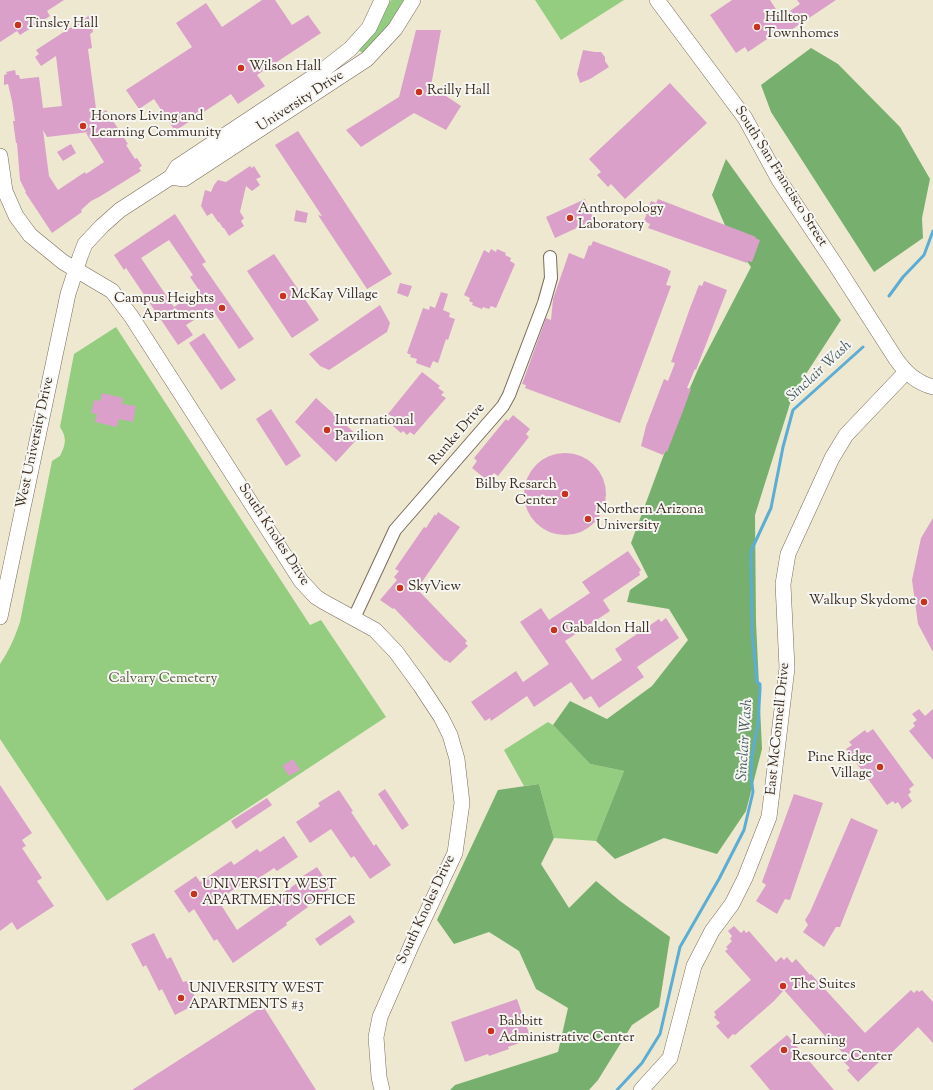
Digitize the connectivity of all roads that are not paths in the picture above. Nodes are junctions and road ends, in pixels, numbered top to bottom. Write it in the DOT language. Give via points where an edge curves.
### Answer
graph roads {
  1 [pos="382,0"];
  2 [pos="413,0"];
  3 [pos="657,0"];
  4 [pos="0,156"];
  5 [pos="171,177"];
  6 [pos="550,257"];
  7 [pos="76,270"];
  8 [pos="906,372"];
  9 [pos="933,386"];
  10 [pos="0,617"];
  11 [pos="354,618"];
  12 [pos="382,1090"];
  13 [pos="641,1090"];
  1 -- 5 [label="street, University Drive" via="369,28 350,49 322,71 176,167"];
  2 -- 5 [label="street, University Drive" via="395,29 367,59 184,179"];
  3 -- 8 [label="street, South San Francisco Street" via="745,118 779,180"];
  4 -- 7 [label="street, South Knoles Drive" via="5,191 16,216 30,235"];
  5 -- 7 [label="street, University Drive" via="120,210 102,226 85,244"];
  6 -- 11 [label="street, Runke Drive" via="551,278 544,303 509,395 503,406 395,530"];
  7 -- 10 [label="street, West University Drive" via="68,294"];
  7 -- 11 [label="street, South Knoles Drive" via="112,292 131,316 301,581 316,597"];
  8 -- 9 [label="street, South San Francisco Street" via="926,385"];
  8 -- 13 [label="street, East McConnell Drive" via="846,435 832,458 788,554 783,584 787,668 768,817 745,878 694,966 670,1058"];
  11 -- 12 [label="street, South Knoles Drive" via="375,630 396,652 441,717 450,735 457,759 462,803 455,853 380,1017 376,1037"];
}
